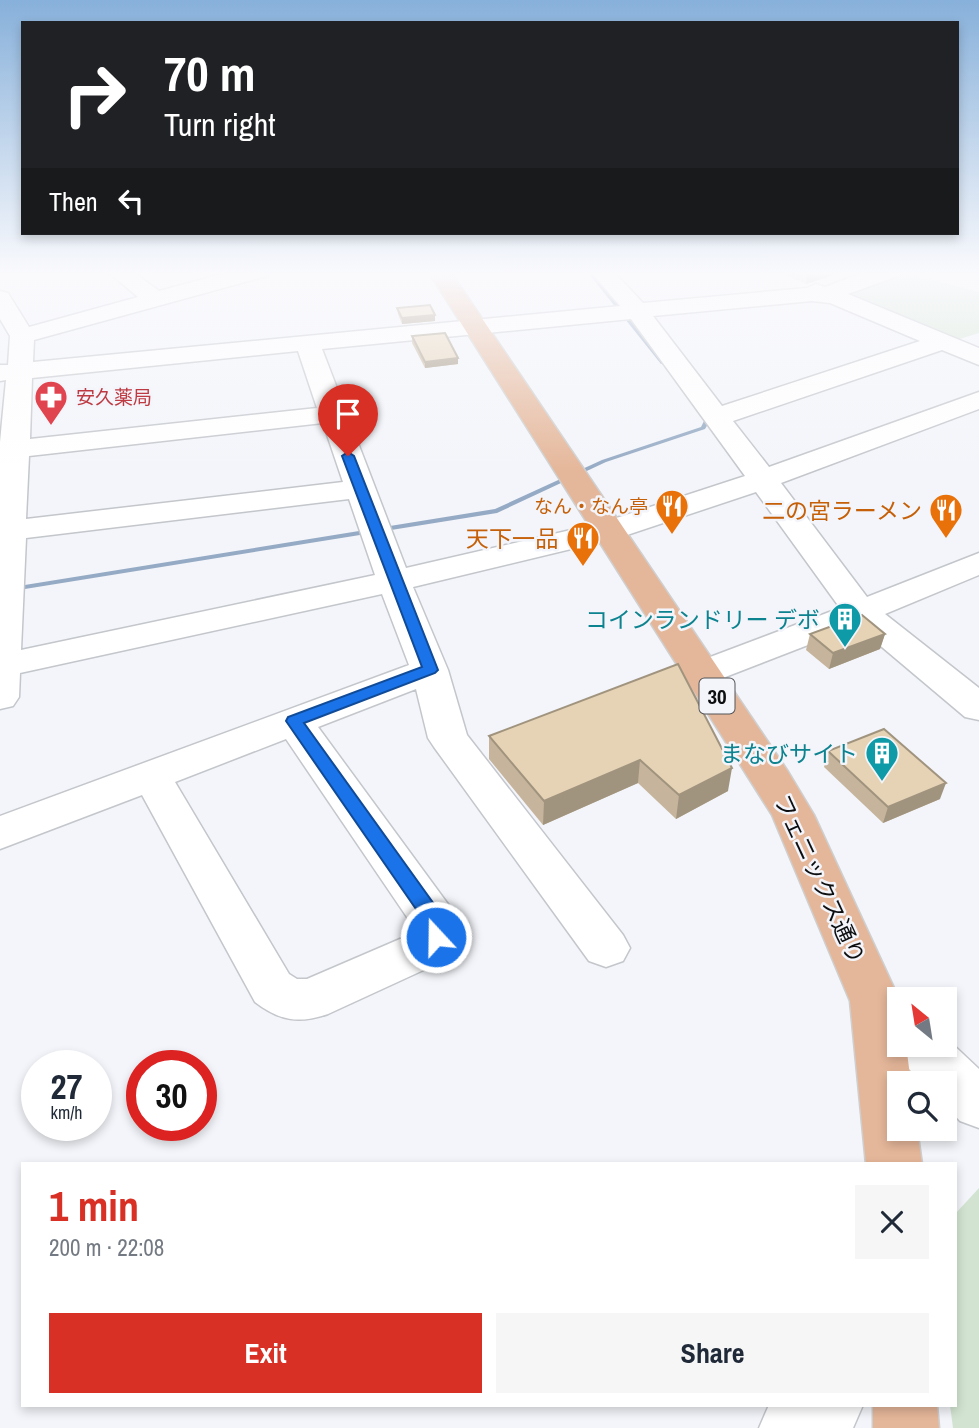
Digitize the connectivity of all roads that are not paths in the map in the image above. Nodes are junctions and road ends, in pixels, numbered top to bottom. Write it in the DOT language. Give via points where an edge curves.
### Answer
graph roads {
  1 [pos="21,338"];
  2 [pos="360,338"];
  3 [pos="483,338"];
  4 [pos="657,338"];
  5 [pos="932,338"];
  6 [pos="943,342"];
  7 [pos="307,343"];
  8 [pos="979,357"];
  9 [pos="9,372"];
  10 [pos="979,400"];
  11 [pos="333,414"];
  12 [pos="717,417"];
  13 [pos="8,449"];
  14 [pos="762,480"];
  15 [pos="360,489"];
  16 [pos="11,530"];
  17 [pos="610,530"];
  18 [pos="979,563"];
  19 [pos="394,581"];
  20 [pos="861,612"];
  21 [pos="430,670"];
  22 [pos="702,673"];
  23 [pos="1,677"];
  24 [pos="979,708"];
  25 [pos="294,721"];
  26 [pos="151,775"];
  27 [pos="0,833"];
  28 [pos="606,948"];
  29 [pos="887,1013"];
  30 [pos="889,1057"];
  31 [pos="931,1057"];
  32 [pos="979,1104"];
  33 [pos="894,1162"];
  34 [pos="828,1407"];
  35 [pos="905,1407"];
  36 [pos="792,1428"];
  37 [pos="906,1428"];
  1 -- 9 [label="street"];
  2 -- 7 [label="street"];
  3 -- 17 [label="main road, フェニックス通り / 30"];
  4 -- 12 [label="street"];
  5 -- 6 [label="street"];
  6 -- 8 [label="street"];
  6 -- 12 [label="street"];
  7 -- 9 [label="street"];
  7 -- 11 [label="street"];
  9 -- 13 [label="street"];
  10 -- 14 [label="street"];
  11 -- 13 [label="street"];
  11 -- 15 [label="street"];
  12 -- 14 [label="street"];
  13 -- 16 [label="street"];
  14 -- 17 [label="street"];
  14 -- 20 [label="street"];
  15 -- 16 [label="street"];
  15 -- 19 [label="street"];
  16 -- 23 [label="street"];
  17 -- 19 [label="street"];
  17 -- 22 [label="main road, フェニックス通り / 30"];
  18 -- 20 [label="street"];
  19 -- 21 [label="street"];
  19 -- 23 [label="street"];
  20 -- 22 [label="street"];
  20 -- 24 [label="street"];
  21 -- 25 [label="street"];
  21 -- 28 [label="street" via="448,738"];
  22 -- 29 [label="main road, フェニックス通り / 30" via="793,815"];
  25 -- 26 [label="street"];
  25 -- 26 [label="street" via="438,930 424,949 311,999 289,1000 272,988"];
  26 -- 27 [label="street"];
  30 -- 33 [label="main road, フェニックス通り / 30"];
  31 -- 32 [label="street"];
  34 -- 36 [label="street"];
  35 -- 37 [label="main road"];
}
